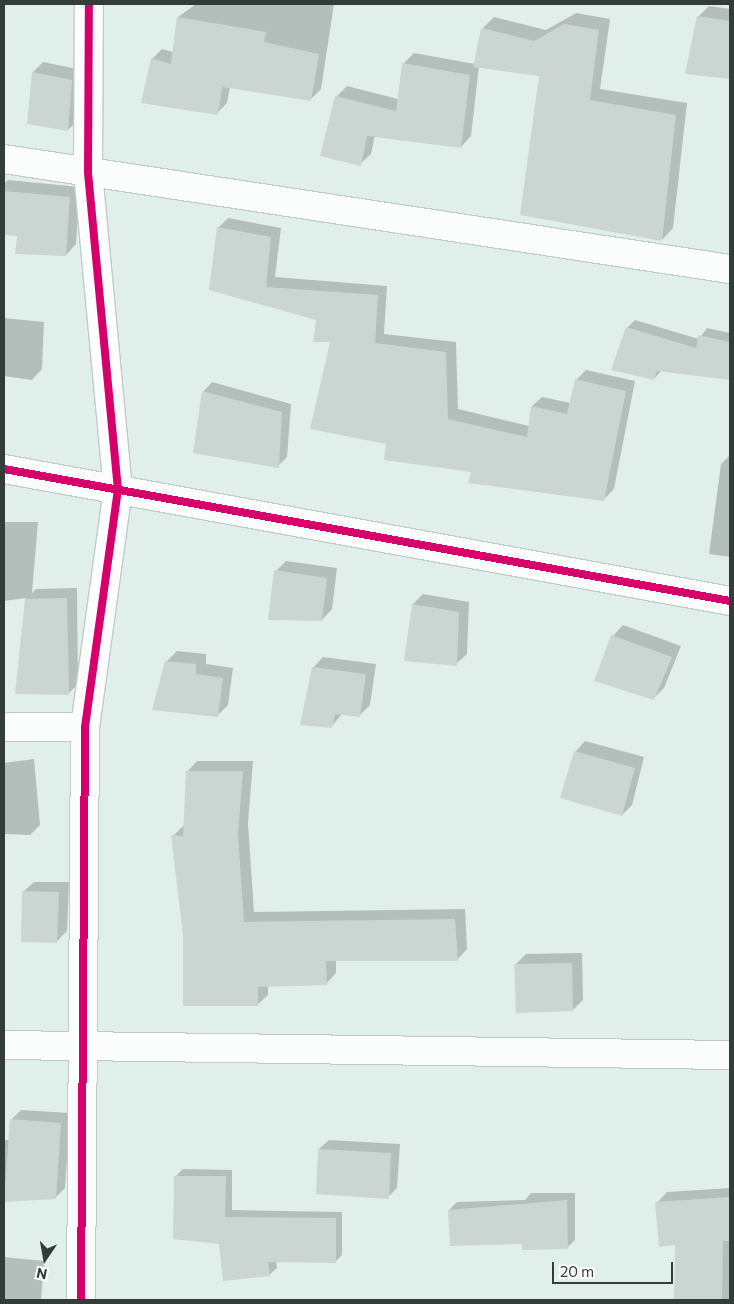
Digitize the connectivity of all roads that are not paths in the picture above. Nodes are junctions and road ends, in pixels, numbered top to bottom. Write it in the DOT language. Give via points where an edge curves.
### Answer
graph roads {
  1 [pos="89,4"];
  2 [pos="4,159"];
  3 [pos="88,172"];
  4 [pos="730,269"];
  5 [pos="4,469"];
  6 [pos="118,490"];
  7 [pos="730,601"];
  8 [pos="4,727"];
  9 [pos="85,727"];
  10 [pos="82,1044"];
  11 [pos="4,1045"];
  12 [pos="730,1055"];
  13 [pos="81,1300"];
  1 -- 3 [label="street"];
  2 -- 3 [label="street"];
  3 -- 4 [label="street"];
  3 -- 6 [label="street"];
  5 -- 6 [label="street"];
  6 -- 7 [label="street"];
  6 -- 9 [label="street"];
  8 -- 9 [label="street"];
  9 -- 10 [label="street"];
  10 -- 11 [label="street"];
  10 -- 12 [label="street"];
  10 -- 13 [label="street"];
}
